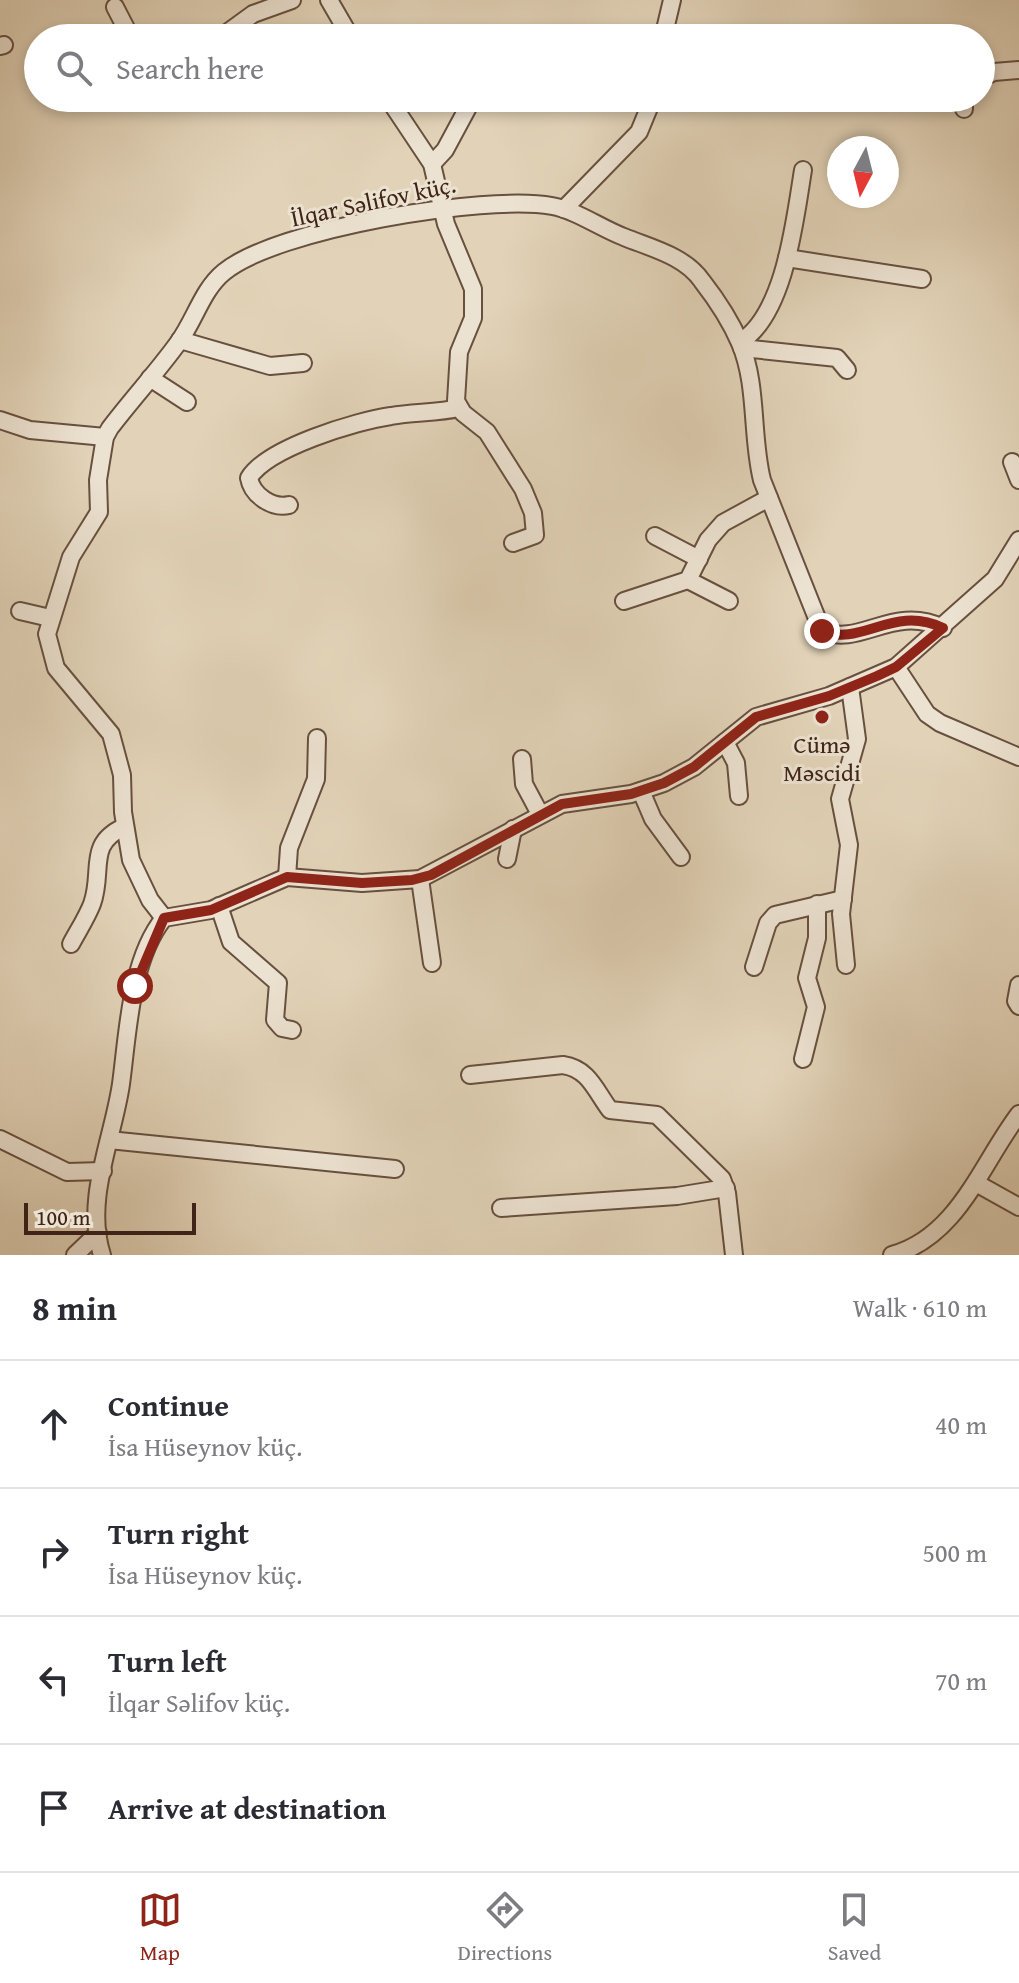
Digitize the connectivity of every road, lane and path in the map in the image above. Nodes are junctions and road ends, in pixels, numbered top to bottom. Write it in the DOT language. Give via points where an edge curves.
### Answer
graph roads {
  1 [pos="292,0"];
  2 [pos="329,0"];
  3 [pos="672,0"];
  4 [pos="115,7"];
  5 [pos="124,24"];
  6 [pos="239,24"];
  7 [pos="343,24"];
  8 [pos="666,24"];
  9 [pos="1019,70"];
  10 [pos="995,72"];
  11 [pos="397,112"];
  12 [pos="465,112"];
  13 [pos="647,112"];
  14 [pos="432,164"];
  15 [pos="803,170"];
  16 [pos="442,208"];
  17 [pos="564,209"];
  18 [pos="787,258"];
  19 [pos="922,279"];
  20 [pos="180,340"];
  21 [pos="741,345"];
  22 [pos="303,363"];
  23 [pos="847,370"];
  24 [pos="150,378"];
  25 [pos="187,402"];
  26 [pos="459,408"];
  27 [pos="0,420"];
  28 [pos="105,437"];
  29 [pos="1012,462"];
  30 [pos="1019,480"];
  31 [pos="769,498"];
  32 [pos="289,505"];
  33 [pos="655,536"];
  34 [pos="1019,540"];
  35 [pos="513,543"];
  36 [pos="699,559"];
  37 [pos="688,580"];
  38 [pos="624,601"];
  39 [pos="729,601"];
  40 [pos="20,611"];
  41 [pos="50,618"];
  42 [pos="943,628"];
  43 [pos="896,667"];
  44 [pos="850,687"];
  45 [pos="317,738"];
  46 [pos="725,742"];
  47 [pos="1019,757"];
  48 [pos="522,759"];
  49 [pos="641,791"];
  50 [pos="739,796"];
  51 [pos="540,814"];
  52 [pos="124,827"];
  53 [pos="513,829"];
  54 [pos="681,857"];
  55 [pos="507,859"];
  56 [pos="287,877"];
  57 [pos="420,879"];
  58 [pos="843,899"];
  59 [pos="817,904"];
  60 [pos="219,906"];
  61 [pos="164,918"];
  62 [pos="71,944"];
  63 [pos="432,963"];
  64 [pos="846,965"];
  65 [pos="754,967"];
  66 [pos="1019,985"];
  67 [pos="1019,1006"];
  68 [pos="292,1030"];
  69 [pos="803,1059"];
  70 [pos="470,1075"];
  71 [pos="1019,1114"];
  72 [pos="0,1139"];
  73 [pos="109,1140"];
  74 [pos="395,1169"];
  75 [pos="103,1171"];
  76 [pos="976,1183"];
  77 [pos="726,1188"];
  78 [pos="1019,1207"];
  79 [pos="501,1208"];
  80 [pos="98,1233"];
  81 [pos="75,1255"];
  82 [pos="102,1255"];
  83 [pos="734,1255"];
  84 [pos="892,1255"];
  1 -- 6 [label="street"];
  2 -- 7 [label="street"];
  3 -- 8 [label="street"];
  4 -- 5 [label="street"];
  9 -- 10 [label="street"];
  11 -- 14 [label="street"];
  12 -- 14 [label="street"];
  13 -- 17 [label="street" via="639,132"];
  14 -- 16 [label="street"];
  15 -- 18 [label="street"];
  16 -- 17 [label="street, İlqar Səlifov küç." via="530,203"];
  16 -- 20 [label="street, İlqar Səlifov küç." via="325,232 237,263 212,283"];
  16 -- 26 [label="street" via="469,272 475,305 459,352"];
  17 -- 21 [label="street, İlqar Səlifov küç." via="684,264 701,278"];
  18 -- 19 [label="street"];
  18 -- 21 [label="street" via="764,319"];
  20 -- 22 [label="street" via="270,366"];
  20 -- 24 [label="street, İlqar Səlifov küç."];
  21 -- 23 [label="street" via="837,358"];
  21 -- 31 [label="street, İlqar Səlifov küç." via="756,454"];
  24 -- 25 [label="street"];
  24 -- 28 [label="street, İlqar Səlifov küç."];
  26 -- 32 [label="street" via="392,415 335,431 252,472 252,489 273,505"];
  26 -- 35 [label="street" via="498,447 533,513 535,535"];
  27 -- 28 [label="street" via="30,430"];
  28 -- 41 [label="street, İlqar Səlifov küç." via="99,512 71,557"];
  29 -- 30 [label="street"];
  31 -- 36 [label="street" via="723,523"];
  31 -- 42 [label="street, İlqar Səlifov küç." via="822,631 845,636 897,620 929,621"];
  33 -- 36 [label="street"];
  34 -- 42 [label="street" via="995,579"];
  36 -- 37 [label="street"];
  37 -- 38 [label="street"];
  37 -- 39 [label="street"];
  40 -- 41 [label="street"];
  41 -- 52 [label="street, İlqar Səlifov küç." via="47,634 56,668 111,734 122,775"];
  42 -- 43 [label="street"];
  43 -- 44 [label="street"];
  43 -- 47 [label="street" via="927,714"];
  44 -- 46 [label="street" via="756,717"];
  44 -- 58 [label="street" via="857,728 840,799 849,845"];
  45 -- 56 [label="street" via="316,779 289,848"];
  46 -- 49 [label="street" via="694,767"];
  46 -- 50 [label="street" via="736,763"];
  48 -- 51 [label="street" via="524,784"];
  49 -- 51 [label="street" via="578,799"];
  49 -- 54 [label="street" via="653,819"];
  51 -- 53 [label="street"];
  52 -- 61 [label="street, İlqar Səlifov küç." via="139,881"];
  52 -- 62 [label="street" via="102,844 92,904"];
  53 -- 55 [label="street"];
  53 -- 57 [label="street"];
  56 -- 57 [label="street" via="362,883"];
  56 -- 60 [label="street"];
  57 -- 63 [label="street"];
  58 -- 59 [label="street"];
  58 -- 64 [label="street"];
  59 -- 65 [label="street" via="775,915"];
  59 -- 69 [label="street" via="817,938 807,978 816,1007"];
  60 -- 61 [label="street"];
  60 -- 68 [label="street" via="231,942 278,983 275,1020"];
  61 -- 73 [label="street" via="135,986"];
  66 -- 67 [label="street"];
  70 -- 77 [label="street" via="576,1067 610,1110 657,1115 711,1165"];
  71 -- 76 [label="street"];
  72 -- 75 [label="street" via="67,1172"];
  73 -- 74 [label="street"];
  73 -- 75 [label="street"];
  75 -- 80 [label="street"];
  76 -- 78 [label="street"];
  76 -- 84 [label="street" via="943,1225"];
  77 -- 79 [label="street"];
  77 -- 83 [label="street"];
  80 -- 81 [label="street"];
  80 -- 82 [label="street"];
}
